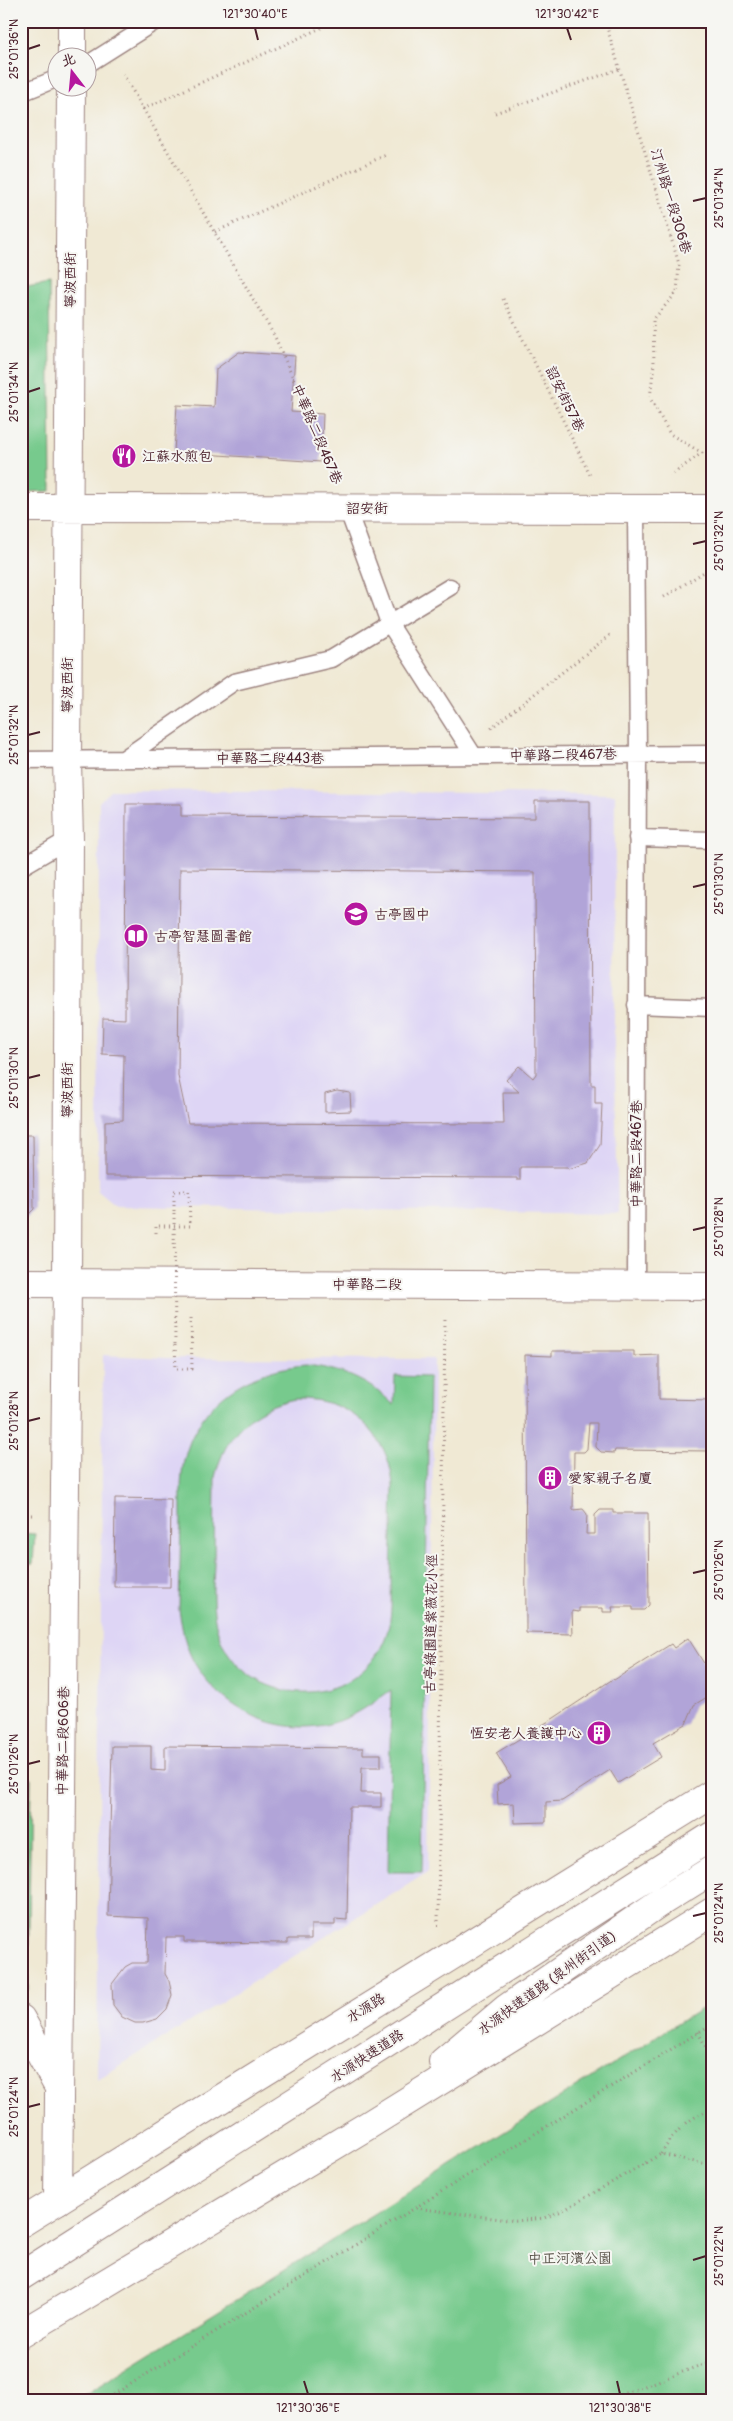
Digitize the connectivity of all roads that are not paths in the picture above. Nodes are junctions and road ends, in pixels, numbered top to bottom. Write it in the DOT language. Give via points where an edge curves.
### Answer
graph roads {
  1 [pos="72,21"];
  2 [pos="156,21"];
  3 [pos="72,48"];
  4 [pos="98,58"];
  5 [pos="48,82"];
  6 [pos="21,93"];
  7 [pos="71,98"];
  8 [pos="21,508"];
  9 [pos="68,508"];
  10 [pos="347,508"];
  11 [pos="712,509"];
  12 [pos="636,510"];
  13 [pos="450,587"];
  14 [pos="389,623"];
  15 [pos="638,754"];
  16 [pos="712,754"];
  17 [pos="474,756"];
  18 [pos="123,759"];
  19 [pos="21,760"];
  20 [pos="67,761"];
  21 [pos="637,838"];
  22 [pos="69,839"];
  23 [pos="712,840"];
  24 [pos="21,867"];
  25 [pos="636,1006"];
  26 [pos="712,1008"];
  27 [pos="21,1283"];
  28 [pos="67,1283"];
  29 [pos="636,1285"];
  30 [pos="712,1286"];
  31 [pos="712,1794"];
  32 [pos="712,1836"];
  33 [pos="712,1870"];
  34 [pos="712,1912"];
  35 [pos="21,2019"];
  36 [pos="59,2088"];
  37 [pos="367,2126"];
  38 [pos="58,2200"];
  39 [pos="21,2223"];
  40 [pos="21,2276"];
  41 [pos="21,2334"];
  1 -- 3 [label="main road"];
  2 -- 4 [label="lane"];
  5 -- 6 [label="lane"];
  7 -- 9 [label="main road, 寧波西街"];
  8 -- 9 [label="main road, 詔安街"];
  9 -- 10 [label="main road, 詔安街"];
  9 -- 20 [label="main road, 寧波西街"];
  10 -- 12 [label="main road, 詔安街"];
  10 -- 14 [label="lane"];
  11 -- 12 [label="main road, 詔安街"];
  12 -- 15 [label="lane, 中華路二段467巷"];
  13 -- 14 [label="lane"];
  14 -- 17 [label="lane"];
  14 -- 18 [label="lane" via="331,659 234,682"];
  15 -- 16 [label="lane"];
  15 -- 17 [label="lane, 中華路二段467巷"];
  15 -- 21 [label="lane, 中華路二段467巷"];
  17 -- 18 [label="lane, 中華路二段443巷"];
  18 -- 20 [label="lane, 中華路二段443巷"];
  19 -- 20 [label="lane, 中華路二段443巷"];
  20 -- 22 [label="main road, 寧波西街"];
  21 -- 23 [label="lane"];
  21 -- 25 [label="lane, 中華路二段467巷"];
  22 -- 24 [label="lane"];
  22 -- 28 [label="main road, 寧波西街"];
  25 -- 26 [label="lane"];
  25 -- 29 [label="lane, 中華路二段467巷"];
  27 -- 28 [label="main road, 中華路二段"];
  28 -- 29 [label="main road, 中華路二段"];
  28 -- 36 [label="main road, 中華路二段606巷"];
  29 -- 30 [label="main road, 中華路二段"];
  31 -- 38 [label="main road, 水源路"];
  32 -- 40 [label="main road, 水源快速道路"];
  33 -- 37 [label="main road, 水源快速道路 (泉州街引道)" via="658,1903 508,2008"];
  34 -- 37 [label="main road"];
  35 -- 36 [label="main road"];
  36 -- 38 [label="main road, 中華路二段606巷"];
  37 -- 41 [label="main road"];
  38 -- 39 [label="main road, 水源路"];
}
